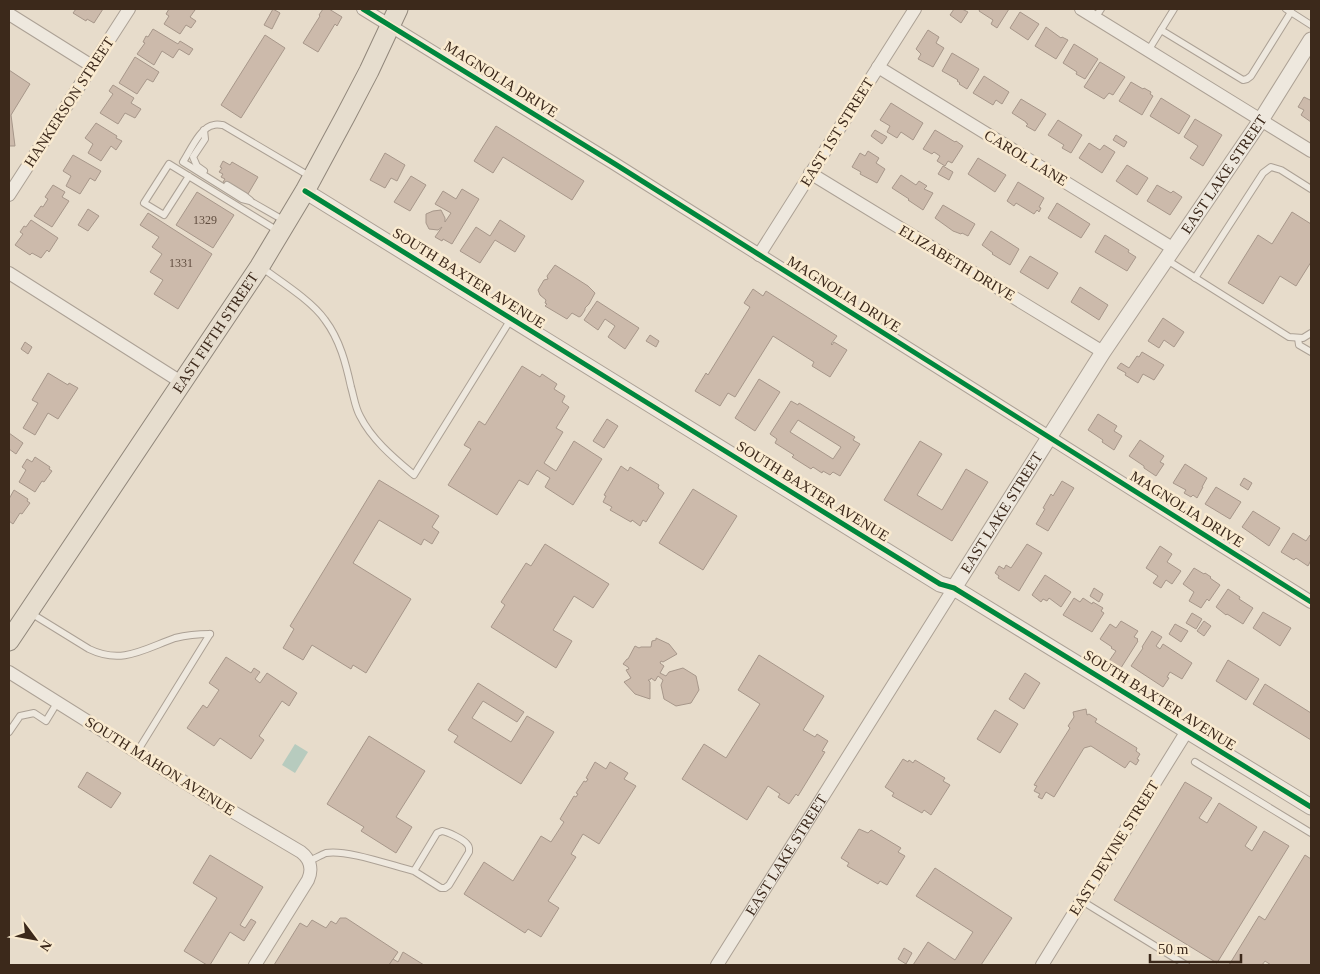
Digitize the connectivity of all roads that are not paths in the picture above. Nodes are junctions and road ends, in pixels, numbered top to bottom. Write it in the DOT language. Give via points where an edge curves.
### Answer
graph roads {
  1 [pos="130,9"];
  2 [pos="363,9"];
  3 [pos="915,9"];
  4 [pos="1080,9"];
  5 [pos="1174,9"];
  6 [pos="1288,10"];
  7 [pos="1098,13"];
  8 [pos="9,14"];
  9 [pos="394,17"];
  10 [pos="1311,25"];
  11 [pos="1161,30"];
  12 [pos="1311,40"];
  13 [pos="1148,51"];
  14 [pos="92,66"];
  15 [pos="878,67"];
  16 [pos="1261,120"];
  17 [pos="204,130"];
  18 [pos="1311,151"];
  19 [pos="810,173"];
  20 [pos="189,176"];
  21 [pos="309,184"];
  22 [pos="1311,188"];
  23 [pos="9,195"];
  24 [pos="250,201"];
  25 [pos="283,227"];
  26 [pos="1170,254"];
  27 [pos="759,255"];
  28 [pos="260,266"];
  29 [pos="9,273"];
  30 [pos="1195,278"];
  31 [pos="511,319"];
  32 [pos="1311,333"];
  33 [pos="1298,338"];
  34 [pos="1103,352"];
  35 [pos="1311,352"];
  36 [pos="181,382"];
  37 [pos="1050,438"];
  38 [pos="954,588"];
  39 [pos="1311,602"];
  40 [pos="28,611"];
  41 [pos="9,641"];
  42 [pos="9,672"];
  43 [pos="57,703"];
  44 [pos="1187,731"];
  45 [pos="9,732"];
  46 [pos="136,752"];
  47 [pos="1195,762"];
  48 [pos="1311,807"];
  49 [pos="1311,833"];
  50 [pos="309,862"];
  51 [pos="414,872"];
  52 [pos="1082,901"];
  53 [pos="255,965"];
  54 [pos="717,965"];
  55 [pos="1042,965"];
  56 [pos="1186,965"];
  1 -- 14 [label="street, HANKERSON STREET"];
  2 -- 9 [label="street, MAGNOLIA DRIVE"];
  3 -- 15 [label="street, EAST 1ST STREET"];
  4 -- 7 [label="street"];
  5 -- 11 [label="lane"];
  6 -- 10 [label="lane"];
  6 -- 11 [label="lane" via="1252,76 1243,80"];
  7 -- 13 [label="street"];
  8 -- 14 [label="street"];
  9 -- 21 [label="main road, EAST FIFTH STREET"];
  9 -- 27 [label="street, MAGNOLIA DRIVE"];
  11 -- 13 [label="lane"];
  12 -- 16 [label="street, EAST LAKE STREET"];
  13 -- 16 [label="street"];
  14 -- 23 [label="street, HANKERSON STREET"];
  15 -- 19 [label="street, EAST 1ST STREET"];
  15 -- 26 [label="street, CAROL LANE"];
  16 -- 18 [label="street"];
  16 -- 26 [label="street, EAST LAKE STREET"];
  17 -- 21 [label="lane" via="213,124 223,125"];
  17 -- 24 [label="lane" via="205,139 193,157 197,166"];
  17 -- 24 [label="lane" via="183,162"];
  19 -- 27 [label="street, EAST 1ST STREET"];
  19 -- 34 [label="street, ELIZABETH DRIVE"];
  20 -- 20 [label="lane" via="169,164 144,203 164,215"];
  20 -- 25 [label="lane"];
  21 -- 25 [label="main road, EAST FIFTH STREET"];
  21 -- 31 [label="street, SOUTH BAXTER AVENUE"];
  22 -- 30 [label="lane" via="1271,167 1263,174"];
  24 -- 25 [label="lane"];
  25 -- 28 [label="main road, EAST FIFTH STREET"];
  26 -- 30 [label="lane"];
  26 -- 34 [label="street, EAST LAKE STREET"];
  27 -- 37 [label="street, MAGNOLIA DRIVE"];
  28 -- 31 [label="lane" via="311,304 324,318 341,351 359,416 372,435 414,475"];
  28 -- 36 [label="main road, EAST FIFTH STREET"];
  29 -- 36 [label="street"];
  30 -- 33 [label="lane" via="1289,337"];
  31 -- 38 [label="street, SOUTH BAXTER AVENUE" via="940,584"];
  32 -- 33 [label="lane"];
  33 -- 35 [label="lane" via="1298,344"];
  34 -- 37 [label="street, EAST LAKE STREET"];
  36 -- 40 [label="main road, EAST FIFTH STREET"];
  37 -- 38 [label="street, EAST LAKE STREET"];
  37 -- 39 [label="street, MAGNOLIA DRIVE"];
  38 -- 44 [label="street, SOUTH BAXTER AVENUE"];
  38 -- 54 [label="street, EAST LAKE STREET"];
  40 -- 41 [label="main road, EAST FIFTH STREET"];
  40 -- 46 [label="lane" via="89,649 109,656 132,654 188,635 210,634"];
  42 -- 43 [label="street, SOUTH MAHON AVENUE"];
  43 -- 45 [label="lane" via="46,721 34,713 20,716"];
  43 -- 46 [label="street, SOUTH MAHON AVENUE"];
  44 -- 48 [label="street, SOUTH BAXTER AVENUE"];
  44 -- 52 [label="street, EAST DEVINE STREET"];
  46 -- 50 [label="street, SOUTH MAHON AVENUE" via="301,852"];
  47 -- 49 [label="lane"];
  50 -- 51 [label="lane" via="338,852"];
  50 -- 53 [label="street" via="311,872 308,880"];
  51 -- 51 [label="lane" via="442,831 469,847 446,888"];
  52 -- 55 [label="street, EAST DEVINE STREET"];
  52 -- 56 [label="lane"];
}
